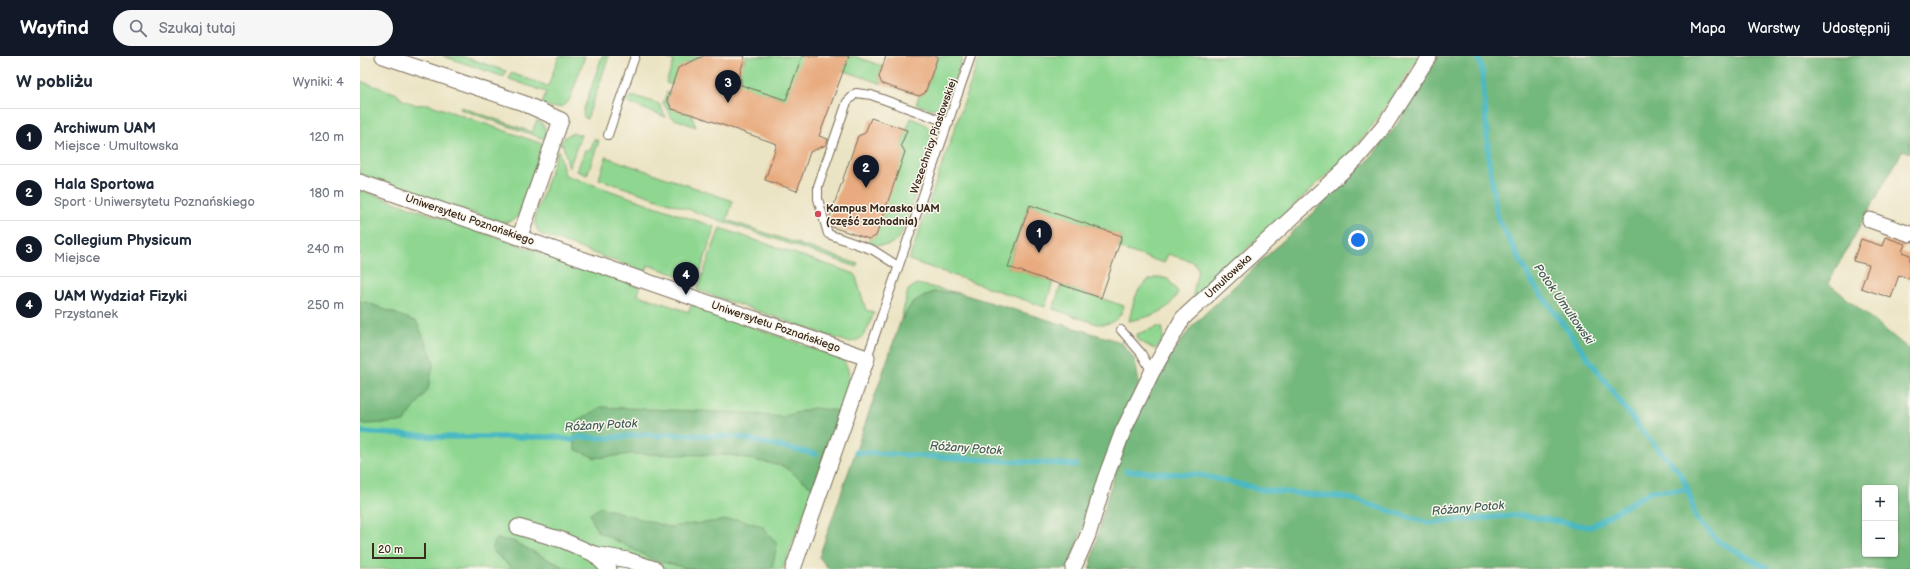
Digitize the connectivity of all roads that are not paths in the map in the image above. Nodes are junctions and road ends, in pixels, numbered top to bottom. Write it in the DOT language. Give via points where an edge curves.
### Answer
graph roads {
  1 [pos="383,56"];
  2 [pos="635,56"];
  3 [pos="971,56"];
  4 [pos="1429,56"];
  5 [pos="949,123"];
  6 [pos="608,134"];
  7 [pos="360,182"];
  8 [pos="1870,220"];
  9 [pos="1910,234"];
  10 [pos="520,236"];
  11 [pos="898,266"];
  12 [pos="1121,330"];
  13 [pos="867,358"];
  14 [pos="1152,372"];
  15 [pos="518,527"];
  16 [pos="1088,535"];
  17 [pos="594,554"];
  18 [pos="609,569"];
  19 [pos="655,569"];
  20 [pos="793,569"];
  21 [pos="1074,569"];
  22 [pos="1083,569"];
  1 -- 10 [label="street" via="523,103 561,120"];
  2 -- 6 [label="lane"];
  3 -- 5 [label="lane, Wszechnicy Piastowskiej"];
  4 -- 14 [label="street, Umultowska" via="1385,125 1358,157 1183,318"];
  5 -- 11 [label="lane, Wszechnicy Piastowskiej"];
  5 -- 11 [label="lane" via="871,95 856,93 847,102 818,186 818,199 828,234 872,250"];
  7 -- 10 [label="street, Uniwersytetu Poznańskiego"];
  8 -- 9 [label="street"];
  10 -- 13 [label="street, Uniwersytetu Poznańskiego"];
  11 -- 13 [label="lane, Wszechnicy Piastowskiej"];
  12 -- 14 [label="lane" via="1141,353"];
  13 -- 20 [label="street"];
  14 -- 16 [label="street, Umultowska" via="1123,431"];
  15 -- 17 [label="street" via="562,540"];
  16 -- 21 [label="street, Umultowska"];
  16 -- 22 [label="street, Umultowska"];
  17 -- 18 [label="street"];
  17 -- 19 [label="street" via="628,560"];
}
